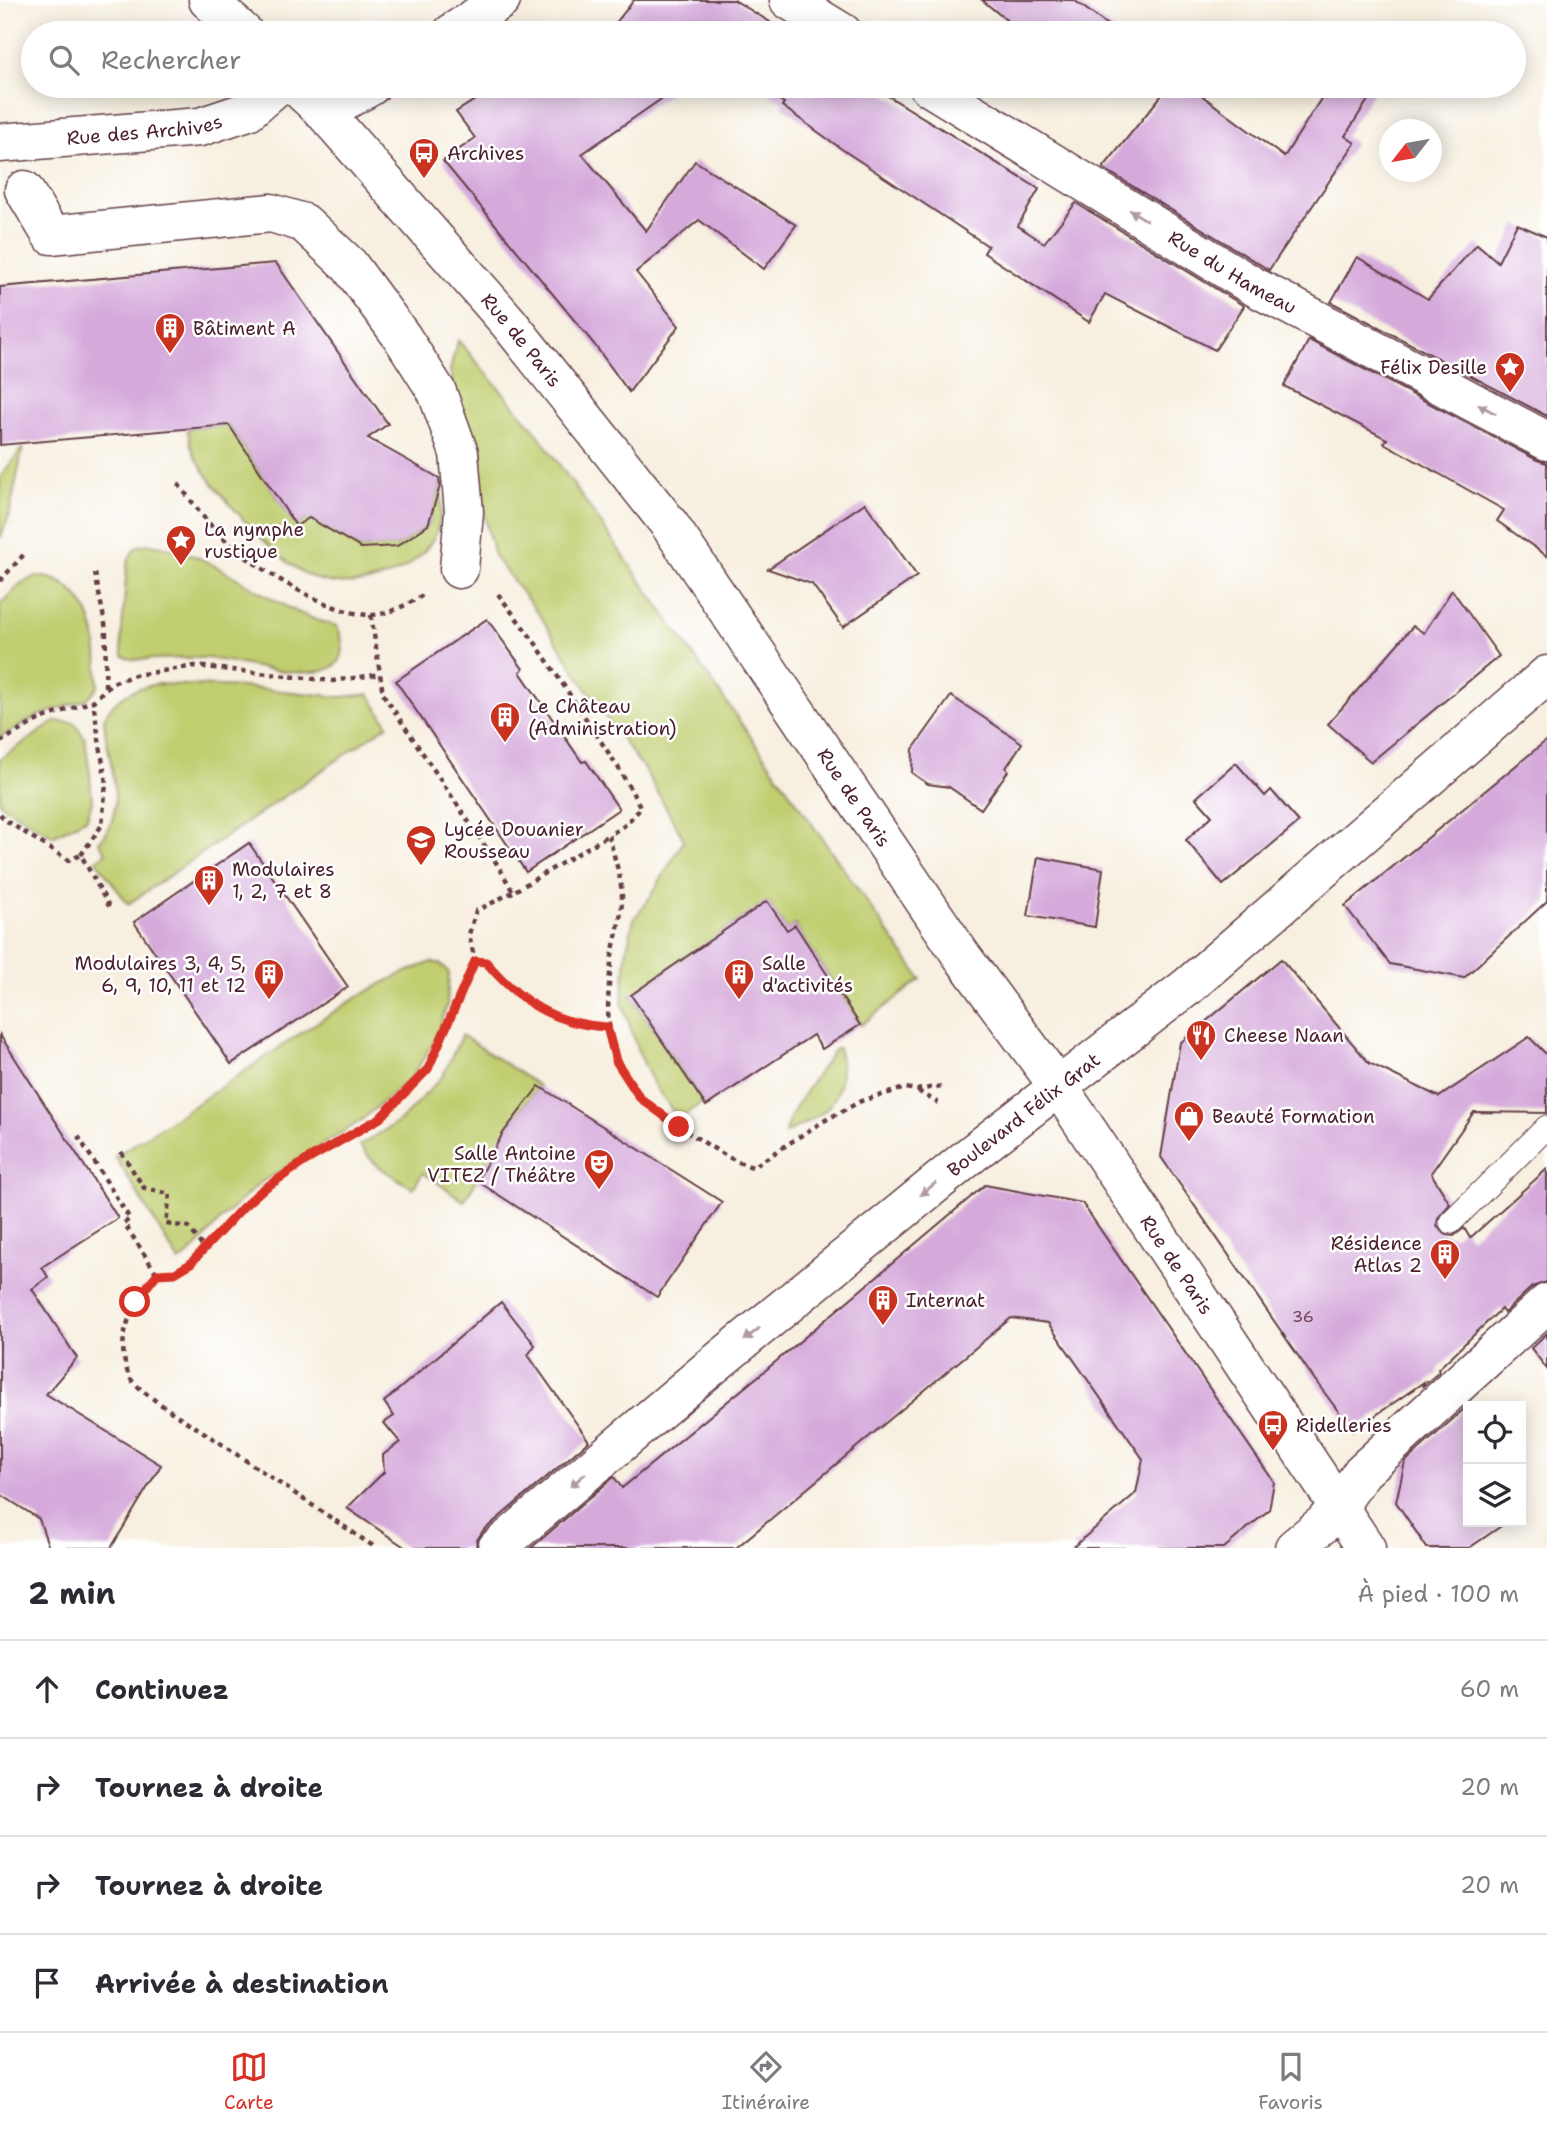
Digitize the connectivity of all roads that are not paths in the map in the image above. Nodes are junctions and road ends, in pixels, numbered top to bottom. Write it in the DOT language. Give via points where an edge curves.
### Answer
graph roads {
  1 [pos="208,0"];
  2 [pos="501,0"];
  3 [pos="789,0"];
  4 [pos="231,21"];
  5 [pos="470,21"];
  6 [pos="823,21"];
  7 [pos="263,98"];
  8 [pos="308,98"];
  9 [pos="350,98"];
  10 [pos="948,98"];
  11 [pos="324,113"];
  12 [pos="0,143"];
  13 [pos="24,190"];
  14 [pos="1547,441"];
  15 [pos="459,569"];
  16 [pos="1547,675"];
  17 [pos="1058,1086"];
  18 [pos="1547,1127"];
  19 [pos="1451,1222"];
  20 [pos="1547,1303"];
  21 [pos="1338,1507"];
  22 [pos="497,1548"];
  23 [pos="1294,1548"];
  24 [pos="1366,1548"];
  1 -- 4 [label="main road"];
  2 -- 5 [label="main road"];
  3 -- 6 [label="main road"];
  7 -- 12 [label="main road, Rue des Archives" via="248,111 200,127"];
  8 -- 11 [label="main road, Rue de Paris"];
  9 -- 11 [label="main road"];
  14 -- 10 [label="main road, Rue du Hameau, one-way" via="1253,286"];
  11 -- 17 [label="main road, Rue de Paris" via="508,323 669,524 961,955"];
  13 -- 15 [label="main road" via="51,235 271,213 304,223 349,265 437,392 459,453 464,512"];
  16 -- 17 [label="main road, Boulevard Félix Grat" via="1187,987"];
  17 -- 21 [label="main road, Rue de Paris"];
  17 -- 22 [label="main road, Boulevard Félix Grat, one-way" via="705,1372"];
  18 -- 19 [label="lane"];
  20 -- 21 [label="main road" via="1362,1472"];
  21 -- 23 [label="main road"];
  21 -- 24 [label="main road, Rue de Paris"];
}
